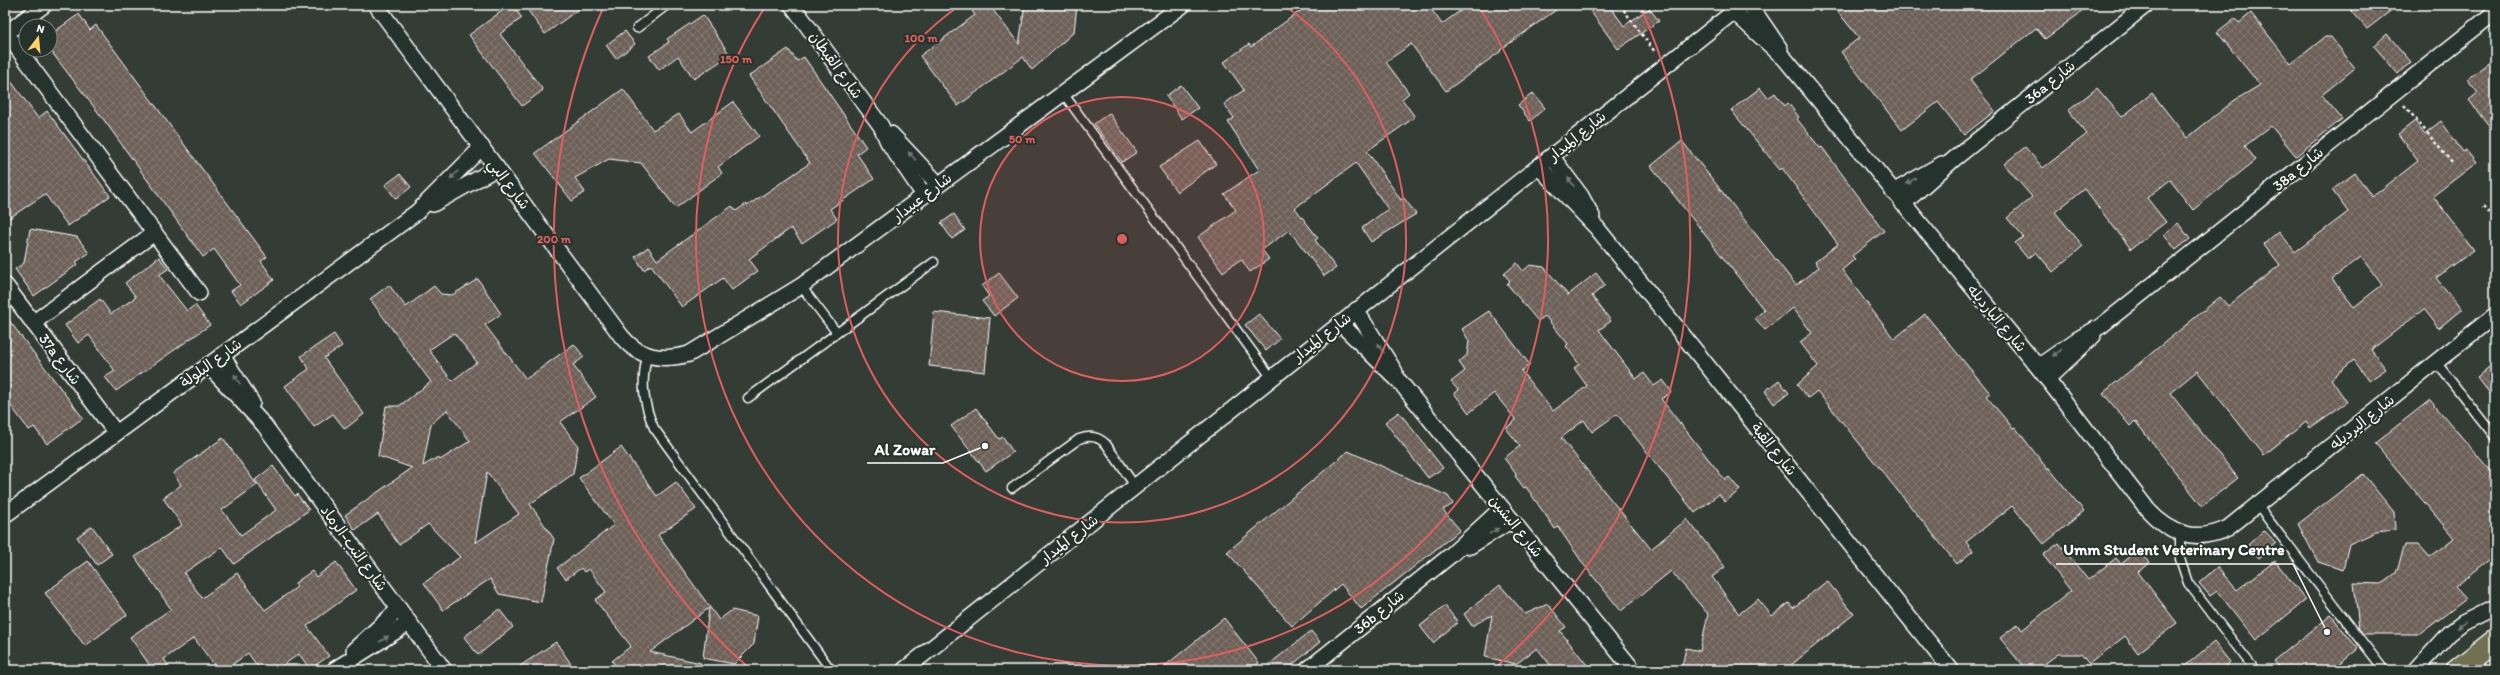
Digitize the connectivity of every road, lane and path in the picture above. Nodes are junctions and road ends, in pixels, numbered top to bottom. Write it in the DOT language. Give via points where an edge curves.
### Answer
graph roads {
  1 [pos="44,5"];
  2 [pos="376,5"];
  3 [pos="667,5"];
  4 [pos="792,5"];
  5 [pos="1620,5"];
  6 [pos="1750,5"];
  7 [pos="2146,5"];
  8 [pos="1174,8"];
  9 [pos="1738,8"];
  10 [pos="2495,12"];
  11 [pos="637,28"];
  12 [pos="6,34"];
  13 [pos="1785,59"];
  14 [pos="1665,65"];
  15 [pos="2394,93"];
  16 [pos="1063,94"];
  17 [pos="881,126"];
  18 [pos="482,147"];
  19 [pos="1552,157"];
  20 [pos="1954,159"];
  21 [pos="2453,164"];
  22 [pos="1539,167"];
  23 [pos="497,168"];
  24 [pos="938,184"];
  25 [pos="1893,192"];
  26 [pos="924,195"];
  27 [pos="1903,204"];
  28 [pos="2483,206"];
  29 [pos="417,212"];
  30 [pos="2495,220"];
  31 [pos="1597,228"];
  32 [pos="154,233"];
  33 [pos="934,262"];
  34 [pos="5,285"];
  35 [pos="801,286"];
  36 [pos="198,293"];
  37 [pos="1356,310"];
  38 [pos="2495,315"];
  39 [pos="33,323"];
  40 [pos="1340,323"];
  41 [pos="837,333"];
  42 [pos="222,356"];
  43 [pos="647,356"];
  44 [pos="2436,362"];
  45 [pos="208,365"];
  46 [pos="2042,373"];
  47 [pos="1271,377"];
  48 [pos="1400,382"];
  49 [pos="748,398"];
  50 [pos="264,425"];
  51 [pos="116,433"];
  52 [pos="2495,437"];
  53 [pos="1135,486"];
  54 [pos="1012,488"];
  55 [pos="2257,505"];
  56 [pos="1502,508"];
  57 [pos="5,515"];
  58 [pos="1512,520"];
  59 [pos="2228,528"];
  60 [pos="2180,534"];
  61 [pos="1451,555"];
  62 [pos="2495,606"];
  63 [pos="399,609"];
  64 [pos="409,623"];
  65 [pos="2495,641"];
  66 [pos="336,668"];
  67 [pos="444,670"];
  68 [pos="831,670"];
  69 [pos="904,670"];
  70 [pos="1307,670"];
  71 [pos="1633,670"];
  72 [pos="1951,670"];
  73 [pos="2255,670"];
  74 [pos="2384,670"];
  75 [pos="2416,670"];
  76 [pos="2458,670"];
  1 -- 12 [label="street"];
  2 -- 18 [label="street, شارع البي"];
  3 -- 11 [label="lane"];
  4 -- 17 [label="street, شارع القيطان"];
  5 -- 14 [label="path"];
  6 -- 13 [label="street, شارع اليارديله"];
  7 -- 20 [label="street, 36a شارع"];
  8 -- 16 [label="street, شارع عبيدار"];
  9 -- 13 [label="street, شارع اليارديله"];
  9 -- 14 [label="street, شارع الميدار"];
  10 -- 15 [label="street, 38a شارع"];
  12 -- 32 [label="street"];
  13 -- 25 [label="street, شارع اليارديله"];
  14 -- 19 [label="street, شارع الميدار"];
  15 -- 21 [label="path"];
  15 -- 46 [label="street, 38a شارع" via="2101,326 2080,349"];
  16 -- 24 [label="street, شارع عبيدار"];
  16 -- 47 [label="lane"];
  24 -- 17 [label="street, شارع القيطان, one-way"];
  17 -- 26 [label="street, شارع القيطان" via="888,142"];
  18 -- 23 [label="street, شارع البي"];
  18 -- 29 [label="street, شارع البلولة, one-way"];
  19 -- 22 [label="street, شارع الميدار"];
  31 -- 19 [label="street, شارع القبة, one-way" via="1581,196"];
  20 -- 25 [label="street, 36a شارع, one-way" via="1929,170"];
  20 -- 27 [label="street, 36a شارع"];
  22 -- 31 [label="street, شارع القبة"];
  22 -- 37 [label="street, شارع الميدار"];
  23 -- 29 [label="street, شارع البلولة"];
  23 -- 43 [label="street, شارع البي" via="622,337 633,348"];
  24 -- 26 [label="street, شارع عبيدار"];
  25 -- 27 [label="street, شارع اليارديله"];
  26 -- 35 [label="street, شارع عبيدار"];
  27 -- 46 [label="street, شارع اليارديله"];
  28 -- 30 [label="path"];
  29 -- 42 [label="street, شارع البلولة"];
  31 -- 72 [label="street, شارع القبة"];
  32 -- 36 [label="street"];
  32 -- 39 [label="street"];
  33 -- 41 [label="lane"];
  34 -- 39 [label="street, 37a شارع"];
  35 -- 41 [label="lane"];
  35 -- 43 [label="street, شارع عبيدار" via="689,354 674,358"];
  37 -- 40 [label="street, شارع الميدار"];
  48 -- 37 [label="street, شارع البشين, one-way" via="1388,358"];
  38 -- 44 [label="street, شارع اليرديله"];
  39 -- 51 [label="street, 37a شارع"];
  40 -- 47 [label="street, شارع الميدار"];
  40 -- 48 [label="street, شارع البشين"];
  41 -- 49 [label="lane"];
  42 -- 45 [label="street, شارع البلولة"];
  50 -- 42 [label="street, شارع النب-الرماد, one-way"];
  43 -- 68 [label="lane" via="643,385 646,407 654,428"];
  44 -- 52 [label="lane"];
  44 -- 55 [label="street, شارع اليرديله"];
  45 -- 50 [label="street, شارع النب-الرماد"];
  45 -- 51 [label="street, شارع البلولة"];
  46 -- 60 [label="street, شارع اليارديله" via="2148,510 2163,524"];
  47 -- 53 [label="street, شارع الميدار"];
  48 -- 56 [label="street, شارع البشين"];
  50 -- 63 [label="street, شارع النب-الرماد"];
  51 -- 57 [label="street, شارع البلولة"];
  53 -- 54 [label="lane" via="1106,444 1090,436 1079,439"];
  53 -- 69 [label="street, شارع الميدار"];
  55 -- 59 [label="street, شارع اليرديله"];
  55 -- 74 [label="lane"];
  56 -- 58 [label="street, شارع البشين"];
  56 -- 61 [label="street, 36b شارع"];
  61 -- 58 [label="street, 36b شارع, one-way"];
  58 -- 71 [label="street, شارع البشين"];
  59 -- 60 [label="street, شارع اليارديله" via="2205,536"];
  60 -- 73 [label="lane" via="2180,559 2188,583"];
  61 -- 70 [label="street, 36b شارع"];
  62 -- 75 [label="street, one-way" via="2450,633"];
  63 -- 64 [label="street, شارع النب-الرماد"];
  63 -- 66 [label="street"];
  66 -- 64 [label="street, one-way" via="358,657"];
  64 -- 67 [label="street, شارع النب-الرماد"];
  65 -- 76 [label="main road"];
}
